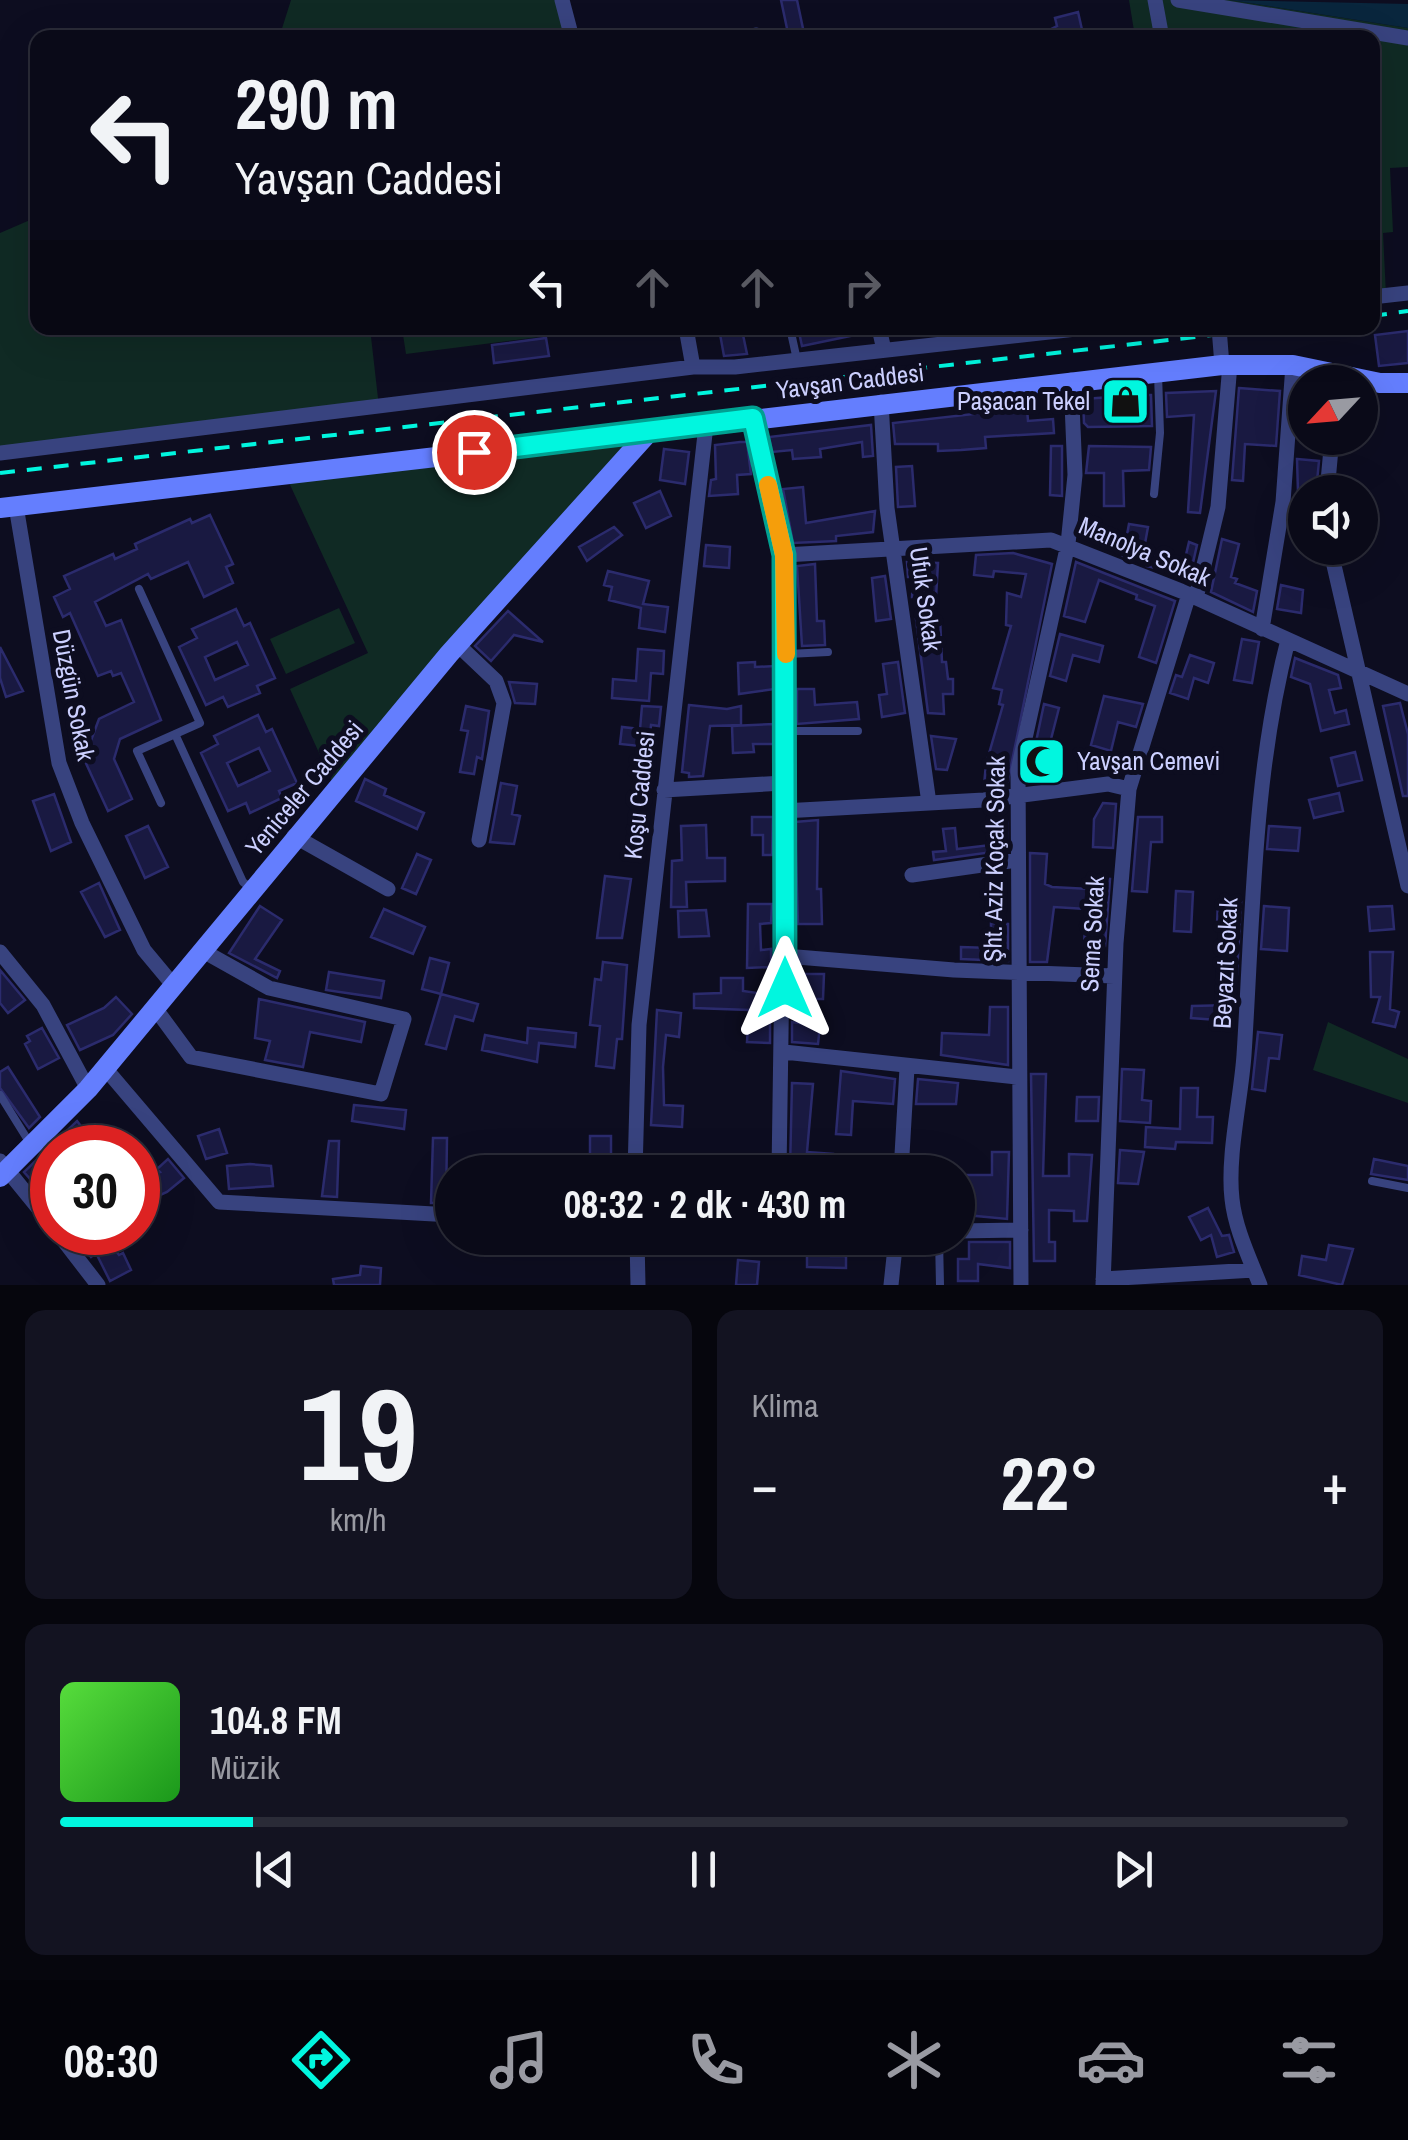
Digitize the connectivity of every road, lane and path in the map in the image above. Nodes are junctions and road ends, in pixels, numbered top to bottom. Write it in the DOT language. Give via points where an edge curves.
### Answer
graph roads {
  1 [pos="562,0"];
  2 [pos="1155,0"];
  3 [pos="1178,0"];
  4 [pos="570,30"];
  5 [pos="1161,30"];
  6 [pos="1360,30"];
  7 [pos="1380,33"];
  8 [pos="1408,38"];
  9 [pos="1408,293"];
  10 [pos="1380,296"];
  11 [pos="687,335"];
  12 [pos="792,335"];
  13 [pos="880,335"];
  14 [pos="966,335"];
  15 [pos="1220,335"];
  16 [pos="884,350"];
  17 [pos="797,360"];
  18 [pos="1226,364"];
  19 [pos="1293,364"];
  20 [pos="1296,365"];
  21 [pos="693,368"];
  22 [pos="1158,371"];
  23 [pos="1070,380"];
  24 [pos="1378,382"];
  25 [pos="1408,384"];
  26 [pos="881,402"];
  27 [pos="753,418"];
  28 [pos="706,424"];
  29 [pos="649,432"];
  30 [pos="0,453"];
  31 [pos="1154,494"];
  32 [pos="8,507"];
  33 [pos="1068,544"];
  34 [pos="894,547"];
  35 [pos="784,555"];
  36 [pos="1334,565"];
  37 [pos="138,589"];
  38 [pos="1192,596"];
  39 [pos="1262,629"];
  40 [pos="1288,640"];
  41 [pos="458,644"];
  42 [pos="828,652"];
  43 [pos="786,654"];
  44 [pos="1360,676"];
  45 [pos="1408,694"];
  46 [pos="784,731"];
  47 [pos="858,731"];
  48 [pos="175,734"];
  49 [pos="783,783"];
  50 [pos="1128,789"];
  51 [pos="664,790"];
  52 [pos="1018,792"];
  53 [pos="161,803"];
  54 [pos="929,803"];
  55 [pos="783,811"];
  56 [pos="294,836"];
  57 [pos="480,840"];
  58 [pos="1017,860"];
  59 [pos="912,876"];
  60 [pos="1408,886"];
  61 [pos="252,889"];
  62 [pos="388,889"];
  63 [pos="203,950"];
  64 [pos="0,952"];
  65 [pos="786,956"];
  66 [pos="1017,972"];
  67 [pos="1114,976"];
  68 [pos="174,986"];
  69 [pos="155,1008"];
  70 [pos="784,1052"];
  71 [pos="106,1068"];
  72 [pos="908,1068"];
  73 [pos="1017,1077"];
  74 [pos="88,1089"];
  75 [pos="0,1095"];
  76 [pos="51,1125"];
  77 [pos="30,1143"];
  78 [pos="30,1146"];
  79 [pos="635,1155"];
  80 [pos="780,1155"];
  81 [pos="902,1155"];
  82 [pos="2,1169"];
  83 [pos="1372,1180"];
  84 [pos="1408,1188"];
  85 [pos="30,1200"];
  86 [pos="435,1214"];
  87 [pos="1021,1230"];
  88 [pos="975,1231"];
  89 [pos="75,1255"];
  90 [pos="637,1255"];
  91 [pos="894,1255"];
  92 [pos="939,1255"];
  93 [pos="1257,1278"];
  94 [pos="1103,1282"];
  95 [pos="98,1285"];
  96 [pos="638,1285"];
  97 [pos="891,1285"];
  98 [pos="940,1285"];
  99 [pos="1021,1285"];
  1 -- 4 [label="street"];
  2 -- 5 [label="street"];
  3 -- 6 [label="street"];
  7 -- 8 [label="street"];
  9 -- 10 [label="street"];
  11 -- 21 [label="street"];
  12 -- 17 [label="lane"];
  13 -- 16 [label="street"];
  14 -- 16 [label="street"];
  15 -- 18 [label="street, Sema Sokak"];
  16 -- 17 [label="street"];
  17 -- 21 [label="street"];
  18 -- 19 [label="street, Yavşan Caddesi"];
  18 -- 22 [label="street, Yavşan Caddesi"];
  18 -- 38 [label="street, Sema Sokak" via="1218,507"];
  19 -- 20 [label="street, Yavşan Caddesi"];
  19 -- 39 [label="street" via="1283,502"];
  21 -- 30 [label="street"];
  22 -- 23 [label="street, Yavşan Caddesi"];
  22 -- 31 [label="lane"];
  23 -- 26 [label="street, Yavşan Caddesi"];
  23 -- 33 [label="street, Şht. Aziz Koçak Sokak" via="1074,474"];
  24 -- 25 [label="street, Yavşan Caddesi"];
  26 -- 27 [label="street, Yavşan Caddesi"];
  26 -- 34 [label="street, Ufuk Sokak"];
  27 -- 28 [label="street, Yavşan Caddesi"];
  27 -- 35 [label="street"];
  28 -- 29 [label="street, Yavşan Caddesi"];
  28 -- 51 [label="street, Koşu Caddesi"];
  29 -- 32 [label="street, Yavşan Caddesi"];
  29 -- 41 [label="street, Yeniceler Caddesi"];
  32 -- 68 [label="street, Düzgün Sokak" via="59,763 144,950"];
  33 -- 34 [label="street, Manolya Sokak"];
  33 -- 38 [label="street, Manolya Sokak"];
  33 -- 52 [label="street, Şht. Aziz Koçak Sokak" via="1021,746"];
  34 -- 35 [label="street, Manolya Sokak"];
  34 -- 54 [label="street, Ufuk Sokak"];
  35 -- 43 [label="street"];
  36 -- 44 [label="street"];
  37 -- 48 [label="lane" via="200,722"];
  38 -- 39 [label="street, Manolya Sokak"];
  38 -- 50 [label="street, Sema Sokak"];
  39 -- 40 [label="street, Manolya Sokak"];
  40 -- 44 [label="street, Manolya Sokak"];
  40 -- 93 [label="street, Beyazıt Sokak" via="1268,740 1231,1188"];
  41 -- 56 [label="street, Yeniceler Caddesi"];
  41 -- 57 [label="street" via="496,681 504,702"];
  42 -- 43 [label="lane"];
  43 -- 46 [label="street"];
  44 -- 45 [label="street, Manolya Sokak"];
  44 -- 60 [label="street"];
  46 -- 47 [label="lane"];
  46 -- 49 [label="street"];
  48 -- 53 [label="lane" via="137,751"];
  48 -- 61 [label="lane" via="242,882"];
  49 -- 51 [label="street"];
  49 -- 55 [label="street"];
  50 -- 52 [label="street" via="1108,784"];
  50 -- 67 [label="street, Sema Sokak"];
  51 -- 79 [label="street, Koşu Caddesi" via="639,1025"];
  52 -- 54 [label="street"];
  52 -- 58 [label="street, Şht. Aziz Koçak Sokak"];
  54 -- 55 [label="street"];
  55 -- 65 [label="street"];
  56 -- 61 [label="street, Yeniceler Caddesi"];
  56 -- 62 [label="street"];
  58 -- 59 [label="street"];
  58 -- 66 [label="street, Şht. Aziz Koçak Sokak"];
  61 -- 63 [label="street, Yeniceler Caddesi"];
  63 -- 68 [label="street, Yeniceler Caddesi"];
  63 -- 69 [label="street" via="270,988 404,1020 381,1094 191,1057"];
  64 -- 74 [label="street" via="44,1005"];
  65 -- 66 [label="street"];
  65 -- 70 [label="street"];
  66 -- 67 [label="street"];
  66 -- 73 [label="street, Şht. Aziz Koçak Sokak"];
  67 -- 94 [label="street, Sema Sokak"];
  68 -- 69 [label="street, Yeniceler Caddesi"];
  69 -- 71 [label="street, Yeniceler Caddesi"];
  70 -- 72 [label="street"];
  70 -- 80 [label="street"];
  71 -- 74 [label="street, Yeniceler Caddesi"];
  71 -- 86 [label="street" via="219,1202"];
  72 -- 73 [label="street"];
  72 -- 81 [label="street"];
  73 -- 87 [label="street, Şht. Aziz Koçak Sokak"];
  74 -- 76 [label="street, Yeniceler Caddesi"];
  75 -- 77 [label="lane"];
  78 -- 82 [label="street, Yeniceler Caddesi"];
  82 -- 85 [label="street"];
  83 -- 84 [label="lane"];
  87 -- 88 [label="street"];
  87 -- 99 [label="street, Şht. Aziz Koçak Sokak"];
  89 -- 95 [label="street"];
  90 -- 96 [label="street"];
  91 -- 97 [label="street"];
  92 -- 98 [label="lane"];
  93 -- 94 [label="street"];
}
